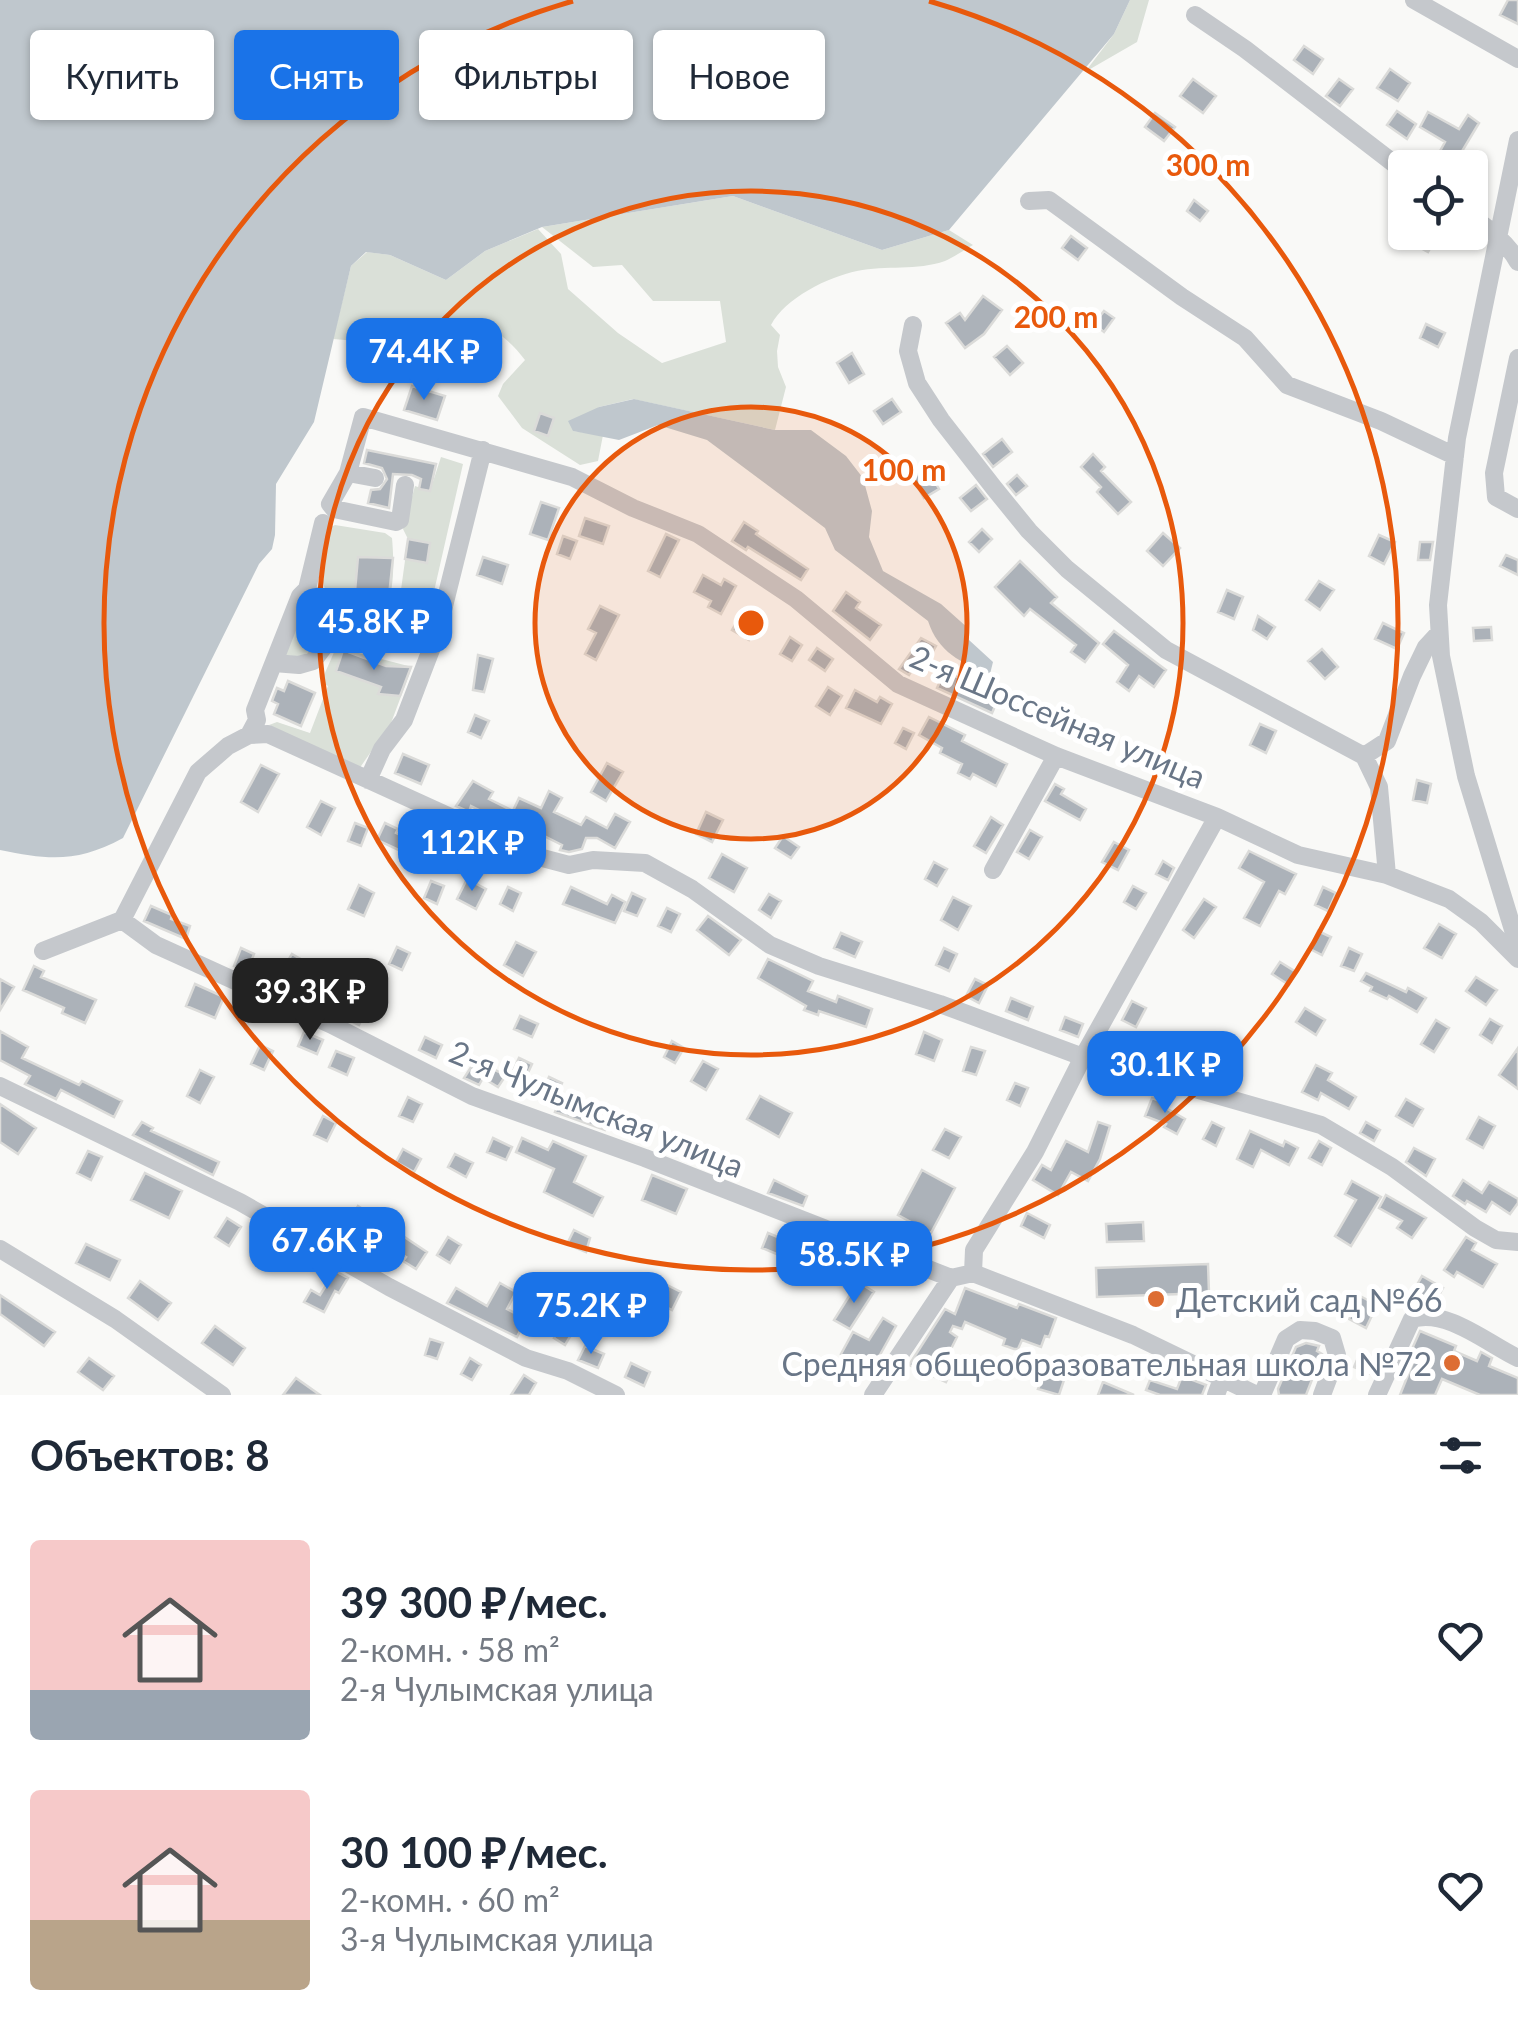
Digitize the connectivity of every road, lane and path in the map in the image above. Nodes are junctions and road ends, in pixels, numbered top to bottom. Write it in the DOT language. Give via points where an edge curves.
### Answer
graph roads {
  1 [pos="1414,0"];
  2 [pos="1195,15"];
  3 [pos="1518,59"];
  4 [pos="1518,140"];
  5 [pos="1388,159"];
  6 [pos="1029,202"];
  7 [pos="1488,229"];
  8 [pos="1496,240"];
  9 [pos="1518,262"];
  10 [pos="913,325"];
  11 [pos="1518,358"];
  12 [pos="483,450"];
  13 [pos="1455,456"];
  14 [pos="348,473"];
  15 [pos="375,478"];
  16 [pos="405,485"];
  17 [pos="1518,509"];
  18 [pos="323,523"];
  19 [pos="307,589"];
  20 [pos="1438,634"];
  21 [pos="274,663"];
  22 [pos="249,735"];
  23 [pos="1056,756"];
  24 [pos="1364,756"];
  25 [pos="368,780"];
  26 [pos="1217,817"];
  27 [pos="994,870"];
  28 [pos="1387,875"];
  29 [pos="122,920"];
  30 [pos="1516,931"];
  31 [pos="42,951"];
  32 [pos="1518,958"];
  33 [pos="1082,1057"];
  34 [pos="0,1086"];
  35 [pos="1518,1242"];
  36 [pos="0,1249"];
  37 [pos="972,1273"];
  38 [pos="951,1278"];
  39 [pos="1518,1358"];
  40 [pos="1223,1376"];
  41 [pos="222,1395"];
  42 [pos="616,1395"];
  43 [pos="873,1395"];
  44 [pos="1216,1395"];
  45 [pos="1260,1395"];
  46 [pos="1322,1395"];
  47 [pos="1377,1395"];
  1 -- 3 [label="street"];
  2 -- 5 [label="street"];
  4 -- 8 [label="street"];
  6 -- 13 [label="street" via="1049,200 1245,338 1287,385"];
  7 -- 8 [label="street"];
  8 -- 9 [label="street"];
  8 -- 13 [label="street"];
  10 -- 24 [label="street" via="908,350 917,382 994,488 1067,569 1166,650"];
  11 -- 17 [label="street" via="1494,473 1496,497"];
  12 -- 14 [label="street, 2-я Шоссейная улица" via="364,417"];
  12 -- 23 [label="street, 2-я Шоссейная улица" via="572,476 698,534 796,599 898,684"];
  12 -- 25 [label="street" via="437,634 404,720"];
  13 -- 20 [label="street"];
  14 -- 15 [label="street"];
  14 -- 16 [label="street" via="330,504 334,509 396,522"];
  18 -- 19 [label="street"];
  19 -- 21 [label="street"];
  19 -- 21 [label="street" via="328,614 329,640 313,661"];
  20 -- 24 [label="street" via="1412,676 1387,741"];
  20 -- 30 [label="street" via="1466,776"];
  21 -- 22 [label="street"];
  22 -- 25 [label="street" via="268,734"];
  22 -- 29 [label="street" via="198,772"];
  23 -- 26 [label="street, 2-я Шоссейная улица"];
  23 -- 27 [label="street"];
  24 -- 28 [label="street" via="1379,787"];
  25 -- 33 [label="street" via="553,864 645,864 770,946"];
  26 -- 28 [label="street, 2-я Шоссейная улица" via="1298,855"];
  26 -- 33 [label="street"];
  28 -- 32 [label="street, 2-я Шоссейная улица" via="1448,899"];
  29 -- 31 [label="street"];
  29 -- 38 [label="street, 2-я Чулымская улица" via="156,945 472,1096"];
  33 -- 35 [label="street" via="1321,1125 1496,1240"];
  33 -- 37 [label="street" via="1035,1152 974,1250"];
  34 -- 42 [label="street" via="240,1202 526,1358"];
  36 -- 41 [label="street"];
  37 -- 38 [label="street"];
  37 -- 40 [label="street"];
  38 -- 43 [label="street"];
  39 -- 47 [label="street" via="1422,1316 1412,1320"];
  40 -- 44 [label="street"];
  40 -- 45 [label="street"];
  45 -- 46 [label="street" via="1286,1340 1300,1330 1332,1338 1337,1355"];
}
